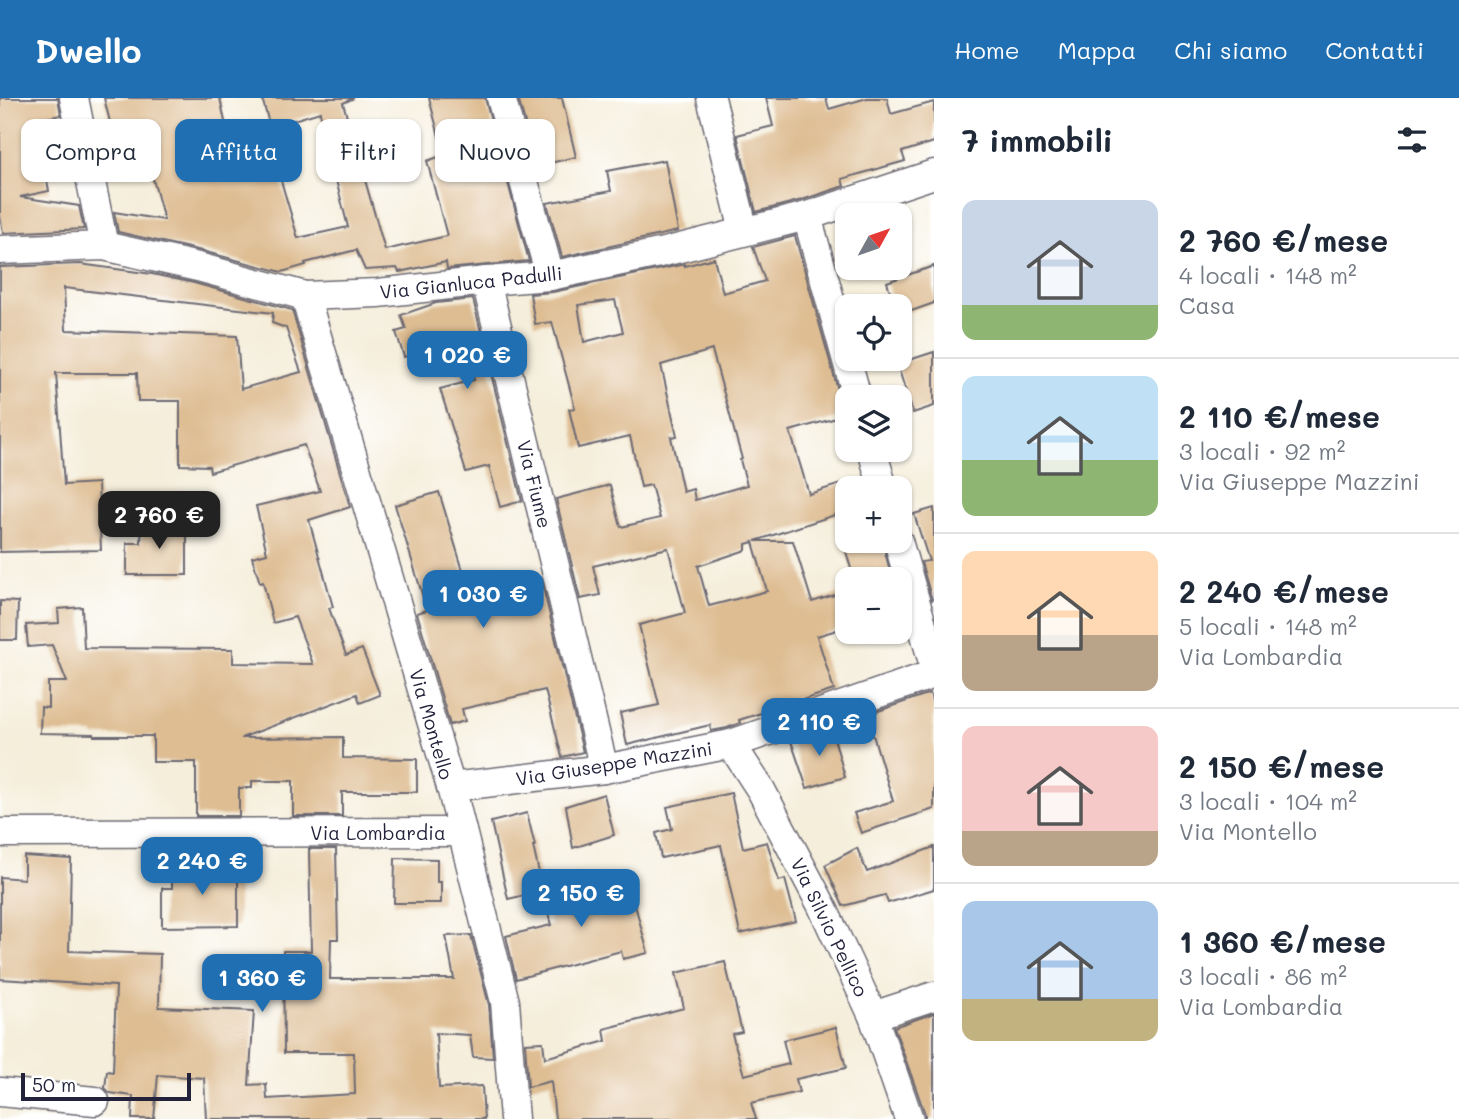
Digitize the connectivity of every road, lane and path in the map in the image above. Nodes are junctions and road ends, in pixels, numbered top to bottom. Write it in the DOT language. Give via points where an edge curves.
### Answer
graph roads {
  1 [pos="74,98"];
  2 [pos="501,98"];
  3 [pos="711,98"];
  4 [pos="934,174"];
  5 [pos="807,216"];
  6 [pos="744,231"];
  7 [pos="104,246"];
  8 [pos="0,250"];
  9 [pos="550,276"];
  10 [pos="485,281"];
  11 [pos="305,296"];
  12 [pos="854,385"];
  13 [pos="901,553"];
  14 [pos="934,666"];
  15 [pos="934,674"];
  16 [pos="731,744"];
  17 [pos="604,769"];
  18 [pos="451,787"];
  19 [pos="462,832"];
  20 [pos="0,833"];
  21 [pos="934,996"];
  22 [pos="873,1016"];
  23 [pos="0,1092"];
  24 [pos="95,1101"];
  25 [pos="514,1119"];
  26 [pos="909,1119"];
  1 -- 7 [label="street"];
  2 -- 9 [label="street"];
  3 -- 6 [label="street"];
  4 -- 5 [label="street, Via Gianluca Padulli"];
  5 -- 6 [label="street, Via Gianluca Padulli"];
  5 -- 12 [label="street"];
  6 -- 9 [label="street, Via Gianluca Padulli"];
  7 -- 8 [label="street, Via Gianluca Padulli"];
  7 -- 11 [label="street, Via Gianluca Padulli"];
  9 -- 10 [label="street, Via Gianluca Padulli"];
  10 -- 11 [label="street, Via Gianluca Padulli"];
  10 -- 17 [label="street, Via Fiume"];
  11 -- 18 [label="street, Via Montello"];
  13 -- 14 [label="street"];
  15 -- 16 [label="street, Via Giuseppe Mazzini"];
  16 -- 17 [label="street, Via Giuseppe Mazzini"];
  16 -- 22 [label="street, Via Silvio Pellico" via="761,790 822,906"];
  17 -- 18 [label="street, Via Giuseppe Mazzini"];
  18 -- 19 [label="street, Via Montello"];
  19 -- 20 [label="street, Via Lombardia"];
  19 -- 25 [label="street, Via Montello" via="505,1002"];
  21 -- 22 [label="street"];
  22 -- 26 [label="street, Via Silvio Pellico"];
  23 -- 24 [label="street"];
}
